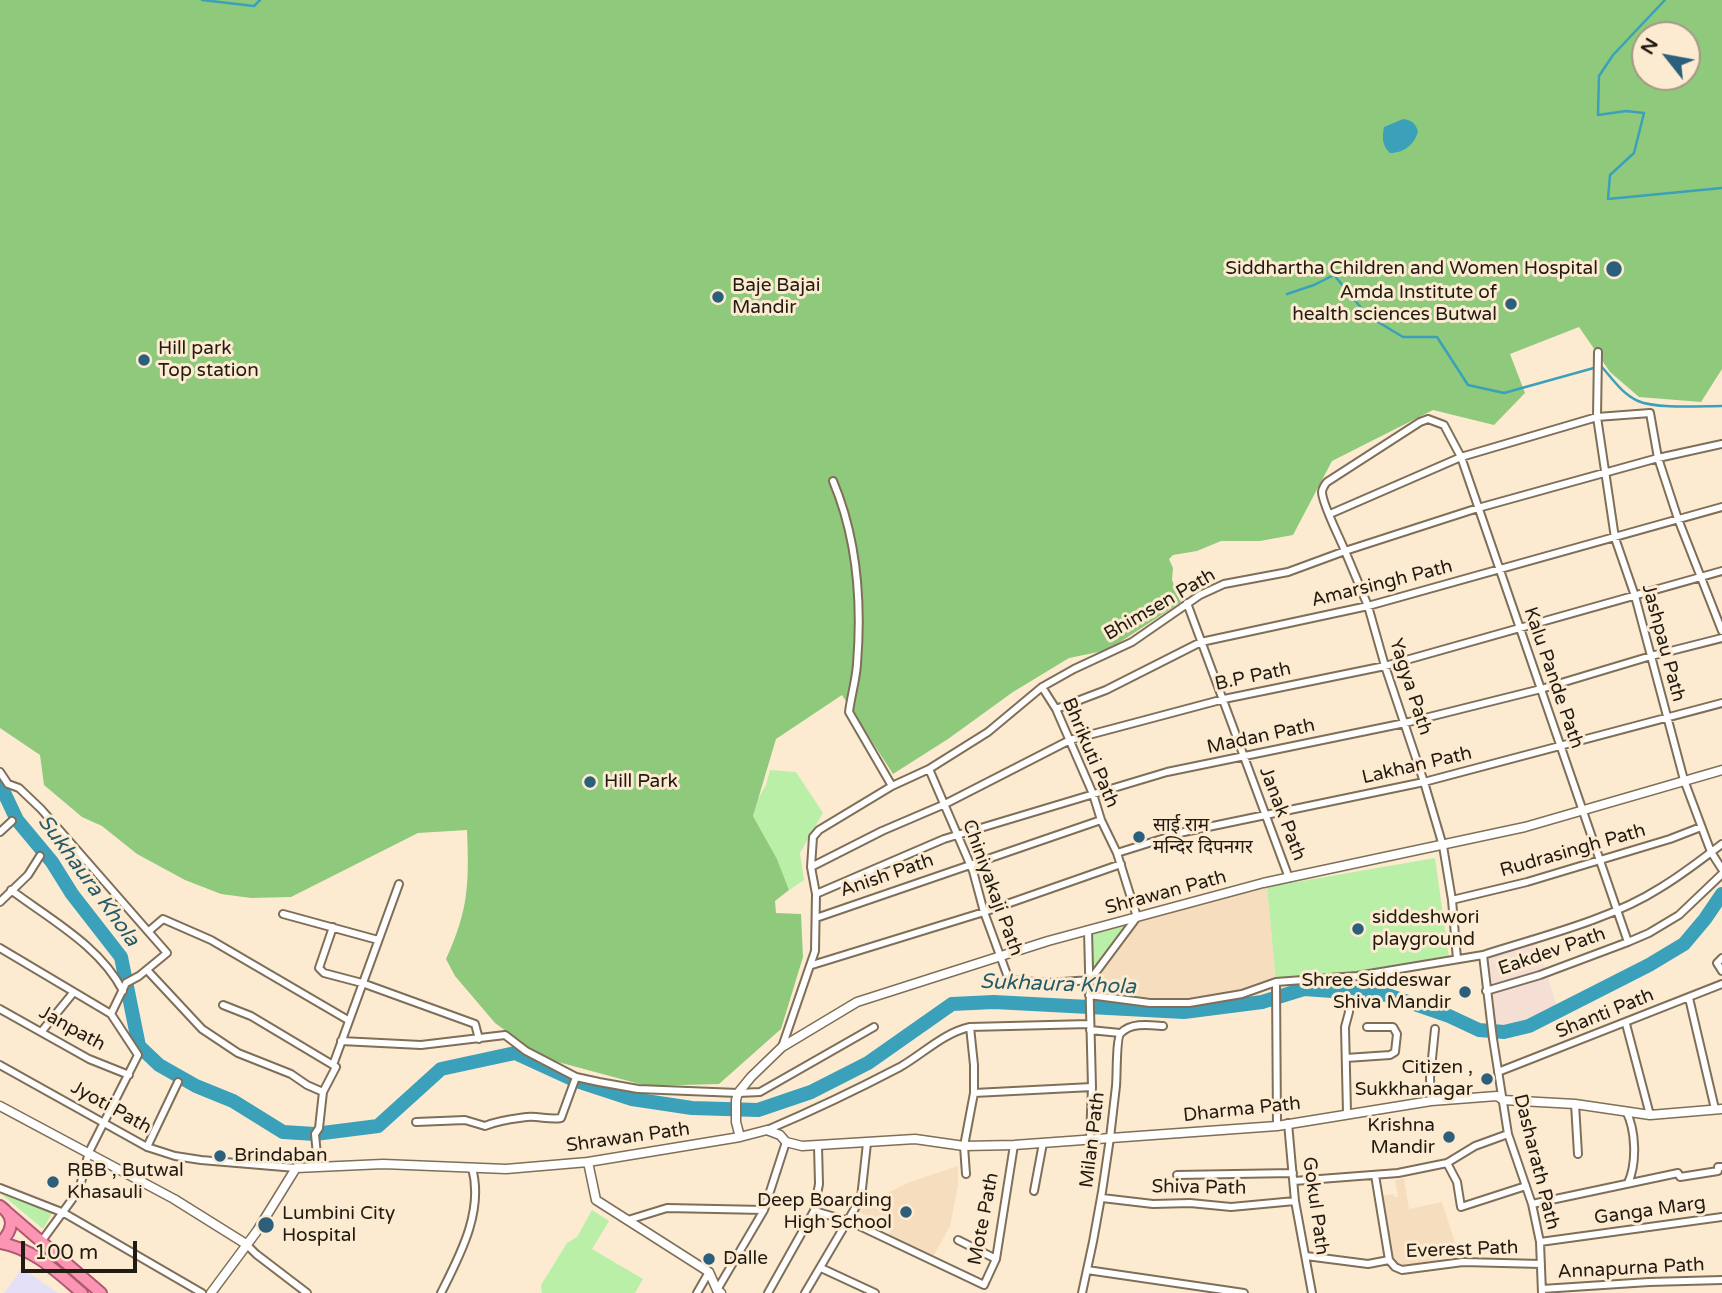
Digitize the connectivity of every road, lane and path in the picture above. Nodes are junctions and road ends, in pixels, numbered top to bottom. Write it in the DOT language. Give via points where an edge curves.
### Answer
graph roads {
  1 [pos="1598,352"];
  2 [pos="1597,417"];
  3 [pos="1722,444"];
  4 [pos="1461,457"];
  5 [pos="1658,458"];
  6 [pos="1604,473"];
  7 [pos="833,481"];
  8 [pos="1722,507"];
  9 [pos="1478,508"];
  10 [pos="1329,514"];
  11 [pos="1678,519"];
  12 [pos="1615,538"];
  13 [pos="1345,551"];
  14 [pos="1500,570"];
  15 [pos="1722,571"];
  16 [pos="1701,576"];
  17 [pos="1635,596"];
  18 [pos="1187,603"];
  19 [pos="1368,606"];
  20 [pos="1520,629"];
  21 [pos="1722,631"];
  22 [pos="1722,638"];
  23 [pos="1201,642"];
  24 [pos="1651,656"];
  25 [pos="1385,666"];
  26 [pos="1042,687"];
  27 [pos="1541,690"];
  28 [pos="1224,699"];
  29 [pos="1722,702"];
  30 [pos="1056,709"];
  31 [pos="1666,717"];
  32 [pos="1405,723"];
  33 [pos="1070,740"];
  34 [pos="1560,746"];
  35 [pos="1243,757"];
  36 [pos="929,769"];
  37 [pos="1722,771"];
  38 [pos="0,772"];
  39 [pos="1684,780"];
  40 [pos="1424,782"];
  41 [pos="892,786"];
  42 [pos="1093,794"];
  43 [pos="945,804"];
  44 [pos="1582,809"];
  45 [pos="1266,814"];
  46 [pos="1101,820"];
  47 [pos="12,821"];
  48 [pos="1701,827"];
  49 [pos="0,831"];
  50 [pos="957,836"];
  51 [pos="1722,844"];
  52 [pos="1443,846"];
  53 [pos="1711,852"];
  54 [pos="1117,853"];
  55 [pos="40,856"];
  56 [pos="1601,859"];
  57 [pos="969,864"];
  58 [pos="1121,864"];
  59 [pos="811,867"];
  60 [pos="1722,872"];
  61 [pos="1289,878"];
  62 [pos="399,884"];
  63 [pos="12,890"];
  64 [pos="816,894"];
  65 [pos="1452,900"];
  66 [pos="0,902"];
  67 [pos="1617,909"];
  68 [pos="984,912"];
  69 [pos="283,914"];
  70 [pos="1137,917"];
  71 [pos="816,918"];
  72 [pos="333,926"];
  73 [pos="1088,930"];
  74 [pos="149,931"];
  75 [pos="378,940"];
  76 [pos="1628,942"];
  77 [pos="0,948"];
  78 [pos="1483,955"];
  79 [pos="1002,958"];
  80 [pos="1722,958"];
  81 [pos="1457,959"];
  82 [pos="812,965"];
  83 [pos="147,970"];
  84 [pos="1722,971"];
  85 [pos="1090,981"];
  86 [pos="362,982"];
  87 [pos="1722,984"];
  88 [pos="1276,986"];
  89 [pos="1486,991"];
  90 [pos="123,992"];
  91 [pos="74,993"];
  92 [pos="1089,995"];
  93 [pos="1689,998"];
  94 [pos="1348,999"];
  95 [pos="223,1005"];
  96 [pos="0,1009"];
  97 [pos="111,1014"];
  98 [pos="348,1020"];
  99 [pos="1089,1024"];
  100 [pos="1626,1024"];
  101 [pos="1163,1026"];
  102 [pos="874,1027"];
  103 [pos="970,1027"];
  104 [pos="1367,1027"];
  105 [pos="1435,1029"];
  106 [pos="42,1031"];
  107 [pos="1120,1033"];
  108 [pos="479,1040"];
  109 [pos="341,1041"];
  110 [pos="782,1047"];
  111 [pos="1346,1058"];
  112 [pos="0,1065"];
  113 [pos="333,1065"];
  114 [pos="1498,1072"];
  115 [pos="129,1075"];
  116 [pos="576,1077"];
  117 [pos="178,1082"];
  118 [pos="1092,1087"];
  119 [pos="323,1092"];
  120 [pos="974,1093"];
  121 [pos="737,1096"];
  122 [pos="1503,1100"];
  123 [pos="1432,1101"];
  124 [pos="1575,1104"];
  125 [pos="0,1107"];
  126 [pos="1718,1109"];
  127 [pos="1626,1111"];
  128 [pos="1347,1113"];
  129 [pos="1650,1115"];
  130 [pos="104,1122"];
  131 [pos="416,1122"];
  132 [pos="1288,1123"];
  133 [pos="1277,1126"];
  134 [pos="767,1130"];
  135 [pos="1508,1134"];
  136 [pos="740,1137"];
  137 [pos="1111,1137"];
  138 [pos="1090,1139"];
  139 [pos="786,1142"];
  140 [pos="866,1143"];
  141 [pos="1043,1143"];
  142 [pos="1014,1145"];
  143 [pos="818,1146"];
  144 [pos="964,1146"];
  145 [pos="147,1147"];
  146 [pos="89,1152"];
  147 [pos="1578,1154"];
  148 [pos="588,1162"];
  149 [pos="1447,1163"];
  150 [pos="318,1166"];
  151 [pos="1722,1167"];
  152 [pos="296,1168"];
  153 [pos="472,1168"];
  154 [pos="966,1174"];
  155 [pos="1177,1175"];
  156 [pos="1375,1175"];
  157 [pos="1294,1177"];
  158 [pos="1628,1183"];
  159 [pos="1526,1186"];
  160 [pos="0,1188"];
  161 [pos="1034,1191"];
  162 [pos="1102,1198"];
  163 [pos="1295,1201"];
  164 [pos="1532,1204"];
  165 [pos="4,1210"];
  166 [pos="764,1210"];
  167 [pos="814,1211"];
  168 [pos="64,1213"];
  169 [pos="1722,1217"];
  170 [pos="628,1220"];
  171 [pos="849,1221"];
  172 [pos="958,1240"];
  173 [pos="41,1242"];
  174 [pos="1540,1242"];
  175 [pos="1,1243"];
  176 [pos="246,1244"];
  177 [pos="1306,1256"];
  178 [pos="996,1259"];
  179 [pos="1389,1260"];
  180 [pos="1541,1264"];
  181 [pos="821,1268"];
  182 [pos="1087,1270"];
  183 [pos="709,1272"];
  184 [pos="1722,1280"];
  185 [pos="1542,1291"];
  186 [pos="719,1292"];
  187 [pos="82,1293"];
  188 [pos="101,1293"];
  189 [pos="202,1293"];
  190 [pos="211,1293"];
  191 [pos="307,1293"];
  192 [pos="441,1293"];
  193 [pos="697,1293"];
  194 [pos="768,1293"];
  195 [pos="805,1293"];
  196 [pos="875,1293"];
  197 [pos="1082,1293"];
  198 [pos="1244,1293"];
  199 [pos="1312,1293"];
  1 -- 2 [label="street, Jashpau Path"];
  2 -- 4 [label="street"];
  2 -- 5 [label="street" via="1650,412"];
  2 -- 6 [label="street, Jashpau Path"];
  3 -- 5 [label="street, Bhimsen Path"];
  4 -- 9 [label="street, Kalu Pande Path"];
  4 -- 10 [label="street"];
  4 -- 10 [label="street" via="1444,425 1428,419 1420,422 1326,482 1321,492"];
  5 -- 6 [label="street, Bhimsen Path"];
  5 -- 11 [label="street"];
  6 -- 9 [label="street, Bhimsen Path"];
  6 -- 12 [label="street, Jashpau Path"];
  7 -- 41 [label="street" via="857,573 857,666 849,712"];
  8 -- 11 [label="street, Amarsingh Path"];
  9 -- 13 [label="street, Bhimsen Path"];
  9 -- 14 [label="street, Kalu Pande Path"];
  10 -- 13 [label="street"];
  11 -- 12 [label="street, Amarsingh Path"];
  11 -- 16 [label="street"];
  12 -- 14 [label="street, Amarsingh Path"];
  12 -- 17 [label="street, Jashpau Path"];
  13 -- 18 [label="street, Bhimsen Path" via="1288,572 1224,584"];
  13 -- 19 [label="street, Yagya Path"];
  14 -- 19 [label="street, Amarsingh Path"];
  14 -- 20 [label="street, Kalu Pande Path"];
  15 -- 16 [label="street, B.P Path"];
  16 -- 17 [label="street, B.P Path"];
  16 -- 21 [label="street"];
  17 -- 20 [label="street, B.P Path"];
  17 -- 24 [label="street, Jashpau Path"];
  18 -- 23 [label="street, Janak Path"];
  18 -- 26 [label="street, Bhimsen Path" via="1132,642"];
  19 -- 23 [label="street, Amarsingh Path"];
  19 -- 25 [label="street, Yagya Path"];
  20 -- 25 [label="street, B.P Path"];
  20 -- 27 [label="street, Kalu Pande Path"];
  22 -- 24 [label="street, Madan Path"];
  23 -- 28 [label="street, Janak Path"];
  23 -- 30 [label="street, Amarsingh Path" via="1106,690"];
  24 -- 27 [label="street, Madan Path"];
  24 -- 31 [label="street, Jashpau Path"];
  25 -- 28 [label="street, B.P Path"];
  25 -- 32 [label="street, Yagya Path"];
  26 -- 30 [label="street, Bhrikuti Path"];
  26 -- 36 [label="street, Bhimsen Path" via="988,732"];
  27 -- 32 [label="street, Madan Path"];
  27 -- 34 [label="street, Kalu Pande Path"];
  28 -- 33 [label="street, B.P Path"];
  28 -- 35 [label="street, Janak Path"];
  29 -- 31 [label="street, Lakhan Path"];
  30 -- 33 [label="street, Bhrikuti Path"];
  31 -- 34 [label="street, Lakhan Path"];
  31 -- 39 [label="street, Jashpau Path"];
  32 -- 35 [label="street, Madan Path"];
  32 -- 40 [label="street, Yagya Path"];
  33 -- 42 [label="street, Bhrikuti Path"];
  33 -- 43 [label="street, B.P Path"];
  34 -- 40 [label="street, Lakhan Path"];
  34 -- 44 [label="street, Kalu Pande Path"];
  35 -- 42 [label="street, Madan Path" via="1167,772"];
  35 -- 45 [label="street, Janak Path"];
  36 -- 41 [label="street, Bhimsen Path"];
  36 -- 43 [label="street, Chiniyakaji Path"];
  37 -- 39 [label="street, Shrawan Path"];
  38 -- 74 [label="street" via="41,809"];
  39 -- 44 [label="street, Shrawan Path"];
  39 -- 48 [label="street, Jashpau Path"];
  40 -- 45 [label="street, Lakhan Path"];
  40 -- 52 [label="street, Yagya Path"];
  41 -- 59 [label="street, Bhimsen Path" via="818,830 813,837"];
  42 -- 46 [label="street, Bhrikuti Path"];
  42 -- 50 [label="street, Madan Path"];
  43 -- 50 [label="street, Chiniyakaji Path"];
  43 -- 59 [label="street, B.P Path"];
  44 -- 52 [label="street, Shrawan Path"];
  44 -- 56 [label="street, Kalu Pande Path"];
  45 -- 54 [label="street, Lakhan Path"];
  45 -- 61 [label="street, Janak Path"];
  46 -- 54 [label="street, Bhrikuti Path"];
  46 -- 57 [label="street, Anish Path"];
  47 -- 49 [label="street"];
  48 -- 53 [label="street, Jashpau Path"];
  48 -- 56 [label="street, Rudrasingh Path"];
  50 -- 57 [label="street, Chiniyakaji Path"];
  50 -- 64 [label="street, Madan Path"];
  51 -- 53 [label="street"];
  52 -- 61 [label="street, Shrawan Path"];
  52 -- 65 [label="street, Yagya Path"];
  53 -- 60 [label="street, Jashpau Path"];
  53 -- 67 [label="street" via="1659,890"];
  54 -- 58 [label="street, Bhrikuti Path"];
  55 -- 63 [label="street"];
  56 -- 65 [label="street, Rudrasingh Path"];
  56 -- 67 [label="street, Kalu Pande Path"];
  57 -- 68 [label="street, Chiniyakaji Path"];
  57 -- 71 [label="street, Anish Path"];
  58 -- 68 [label="street"];
  58 -- 70 [label="street, Bhrikuti Path"];
  59 -- 64 [label="street, Bhimsen Path"];
  60 -- 76 [label="street, Eakdev Path" via="1679,915"];
  61 -- 70 [label="street, Shrawan Path"];
  62 -- 75 [label="street"];
  63 -- 66 [label="street"];
  63 -- 90 [label="street" via="96,954"];
  64 -- 71 [label="street, Bhimsen Path"];
  65 -- 81 [label="street, Yagya Path"];
  67 -- 76 [label="street, Eakdev Path"];
  67 -- 78 [label="street"];
  68 -- 79 [label="street, Chiniyakaji Path"];
  68 -- 82 [label="street"];
  69 -- 72 [label="street"];
  70 -- 73 [label="street, Shrawan Path"];
  70 -- 85 [label="street"];
  71 -- 82 [label="street, Bhimsen Path"];
  72 -- 75 [label="street"];
  72 -- 86 [label="street" via="319,968"];
  73 -- 79 [label="street, Shrawan Path"];
  73 -- 85 [label="street"];
  74 -- 83 [label="street" via="167,953"];
  74 -- 98 [label="street" via="166,920 211,940"];
  75 -- 86 [label="street"];
  76 -- 89 [label="street, Eakdev Path"];
  77 -- 91 [label="street"];
  78 -- 81 [label="street"];
  78 -- 89 [label="street, Dasharath Path"];
  79 -- 85 [label="street, Chiniyakaji Path" via="1009,980"];
  79 -- 110 [label="street, Shrawan Path" via="857,1002"];
  80 -- 84 [label="street" via="1717,963"];
  81 -- 88 [label="street"];
  82 -- 110 [label="street, Bhimsen Path"];
  83 -- 90 [label="street" via="125,983"];
  83 -- 119 [label="street" via="202,1029 238,1053"];
  85 -- 92 [label="street"];
  86 -- 98 [label="street"];
  86 -- 108 [label="street" via="475,1024"];
  87 -- 93 [label="street, Shanti Path"];
  88 -- 92 [label="street" via="1189,1003"];
  88 -- 133 [label="street"];
  89 -- 114 [label="street, Dasharath Path"];
  90 -- 97 [label="street"];
  91 -- 97 [label="street"];
  91 -- 106 [label="street"];
  92 -- 99 [label="street"];
  93 -- 100 [label="street, Shanti Path"];
  93 -- 126 [label="street"];
  94 -- 111 [label="street"];
  95 -- 113 [label="street" via="251,1016"];
  96 -- 106 [label="street, Janpath"];
  97 -- 115 [label="street" via="138,1052"];
  98 -- 109 [label="street"];
  99 -- 103 [label="street, Shrawan Path"];
  99 -- 107 [label="street, Shrawan Path"];
  99 -- 118 [label="street"];
  100 -- 114 [label="street, Shanti Path"];
  100 -- 129 [label="street"];
  101 -- 107 [label="street" via="1141,1025"];
  102 -- 121 [label="street" via="760,1092"];
  103 -- 120 [label="street"];
  103 -- 134 [label="street, Shrawan Path" via="955,1030 848,1095"];
  104 -- 111 [label="street" via="1393,1027 1395,1052"];
  105 -- 123 [label="street"];
  106 -- 115 [label="street, Janpath" via="89,1059"];
  107 -- 137 [label="street, Milan Path"];
  108 -- 109 [label="street" via="421,1045"];
  108 -- 116 [label="street" via="505,1035"];
  109 -- 113 [label="street"];
  110 -- 121 [label="street, Shrawan Path"];
  111 -- 128 [label="street"];
  112 -- 130 [label="street, Jyoti Path"];
  113 -- 119 [label="street" via="336,1067"];
  114 -- 122 [label="street, Dasharath Path"];
  115 -- 130 [label="street"];
  116 -- 121 [label="street" via="638,1089"];
  116 -- 131 [label="street" via="561,1118 503,1118 485,1126 465,1120"];
  117 -- 145 [label="street"];
  118 -- 120 [label="street"];
  118 -- 138 [label="street"];
  119 -- 150 [label="street" via="315,1134"];
  120 -- 144 [label="street"];
  121 -- 136 [label="street"];
  122 -- 123 [label="street, Dharma Path" via="1497,1096"];
  122 -- 124 [label="street, Dharma Path"];
  122 -- 135 [label="street, Dasharath Path"];
  123 -- 128 [label="street, Dharma Path"];
  124 -- 127 [label="street, Dharma Path"];
  124 -- 147 [label="street"];
  125 -- 146 [label="street"];
  126 -- 129 [label="street, Dharma Path"];
  127 -- 129 [label="street, Dharma Path"];
  127 -- 158 [label="street" via="1631,1121 1634,1171"];
  128 -- 132 [label="street, Dharma Path"];
  130 -- 145 [label="street, Jyoti Path"];
  130 -- 146 [label="street"];
  132 -- 133 [label="street, Dharma Path"];
  132 -- 157 [label="street, Gokul Path"];
  133 -- 137 [label="street, Dharma Path"];
  134 -- 136 [label="street, Shrawan Path"];
  134 -- 139 [label="street, Dharma Path"];
  135 -- 149 [label="street"];
  135 -- 159 [label="street, Dasharath Path"];
  136 -- 148 [label="street, Shrawan Path"];
  137 -- 138 [label="street, Dharma Path"];
  137 -- 162 [label="street, Milan Path"];
  138 -- 141 [label="street, Dharma Path"];
  139 -- 143 [label="street, Dharma Path"];
  139 -- 166 [label="street"];
  140 -- 143 [label="street, Dharma Path"];
  140 -- 144 [label="street, Dharma Path" via="915,1139"];
  140 -- 171 [label="street" via="861,1198"];
  141 -- 142 [label="street, Dharma Path"];
  141 -- 161 [label="street"];
  142 -- 144 [label="street, Dharma Path"];
  142 -- 178 [label="street, Mote Path"];
  143 -- 167 [label="street"];
  144 -- 154 [label="street"];
  145 -- 152 [label="street, Jyoti Path" via="201,1160"];
  146 -- 168 [label="street" via="79,1190"];
  146 -- 176 [label="street"];
  148 -- 153 [label="street, Shrawan Path"];
  148 -- 170 [label="street" via="596,1200"];
  149 -- 156 [label="street"];
  149 -- 159 [label="street" via="1457,1182 1461,1207"];
  150 -- 152 [label="street, Shrawan Path"];
  150 -- 153 [label="street, Shrawan Path"];
  151 -- 158 [label="street"];
  152 -- 176 [label="street"];
  153 -- 192 [label="street" via="477,1184 465,1244"];
  155 -- 157 [label="street"];
  156 -- 157 [label="street"];
  156 -- 179 [label="street, Everest Path"];
  157 -- 163 [label="street, Gokul Path"];
  158 -- 164 [label="street"];
  159 -- 164 [label="street, Dasharath Path"];
  160 -- 168 [label="street"];
  162 -- 163 [label="street, Shiva Path" via="1231,1206"];
  162 -- 182 [label="street, Milan Path"];
  163 -- 177 [label="street, Gokul Path"];
  164 -- 174 [label="street, Dasharath Path"];
  165 -- 173 [label="highway"];
  165 -- 175 [label="highway" via="11,1227"];
  166 -- 170 [label="street" via="667,1208"];
  166 -- 186 [label="street"];
  167 -- 171 [label="street"];
  167 -- 194 [label="street"];
  168 -- 173 [label="street"];
  168 -- 189 [label="street"];
  169 -- 174 [label="street, Ganga Marg"];
  170 -- 183 [label="street"];
  171 -- 178 [label="street, Mote Path" via="984,1285"];
  171 -- 181 [label="street"];
  172 -- 178 [label="street"];
  173 -- 188 [label="highway"];
  174 -- 180 [label="street, Dasharath Path"];
  175 -- 187 [label="highway" via="32,1252"];
  176 -- 190 [label="street"];
  176 -- 191 [label="street"];
  177 -- 179 [label="street, Everest Path" via="1368,1264"];
  177 -- 199 [label="street, Gokul Path"];
  179 -- 180 [label="street, Everest Path" via="1402,1270 1463,1262"];
  180 -- 185 [label="street, Dasharath Path"];
  181 -- 195 [label="street"];
  181 -- 196 [label="street"];
  182 -- 197 [label="street, Milan Path"];
  182 -- 198 [label="street"];
  183 -- 186 [label="street"];
  183 -- 193 [label="street"];
  184 -- 185 [label="street, Annapurna Path"];
}
